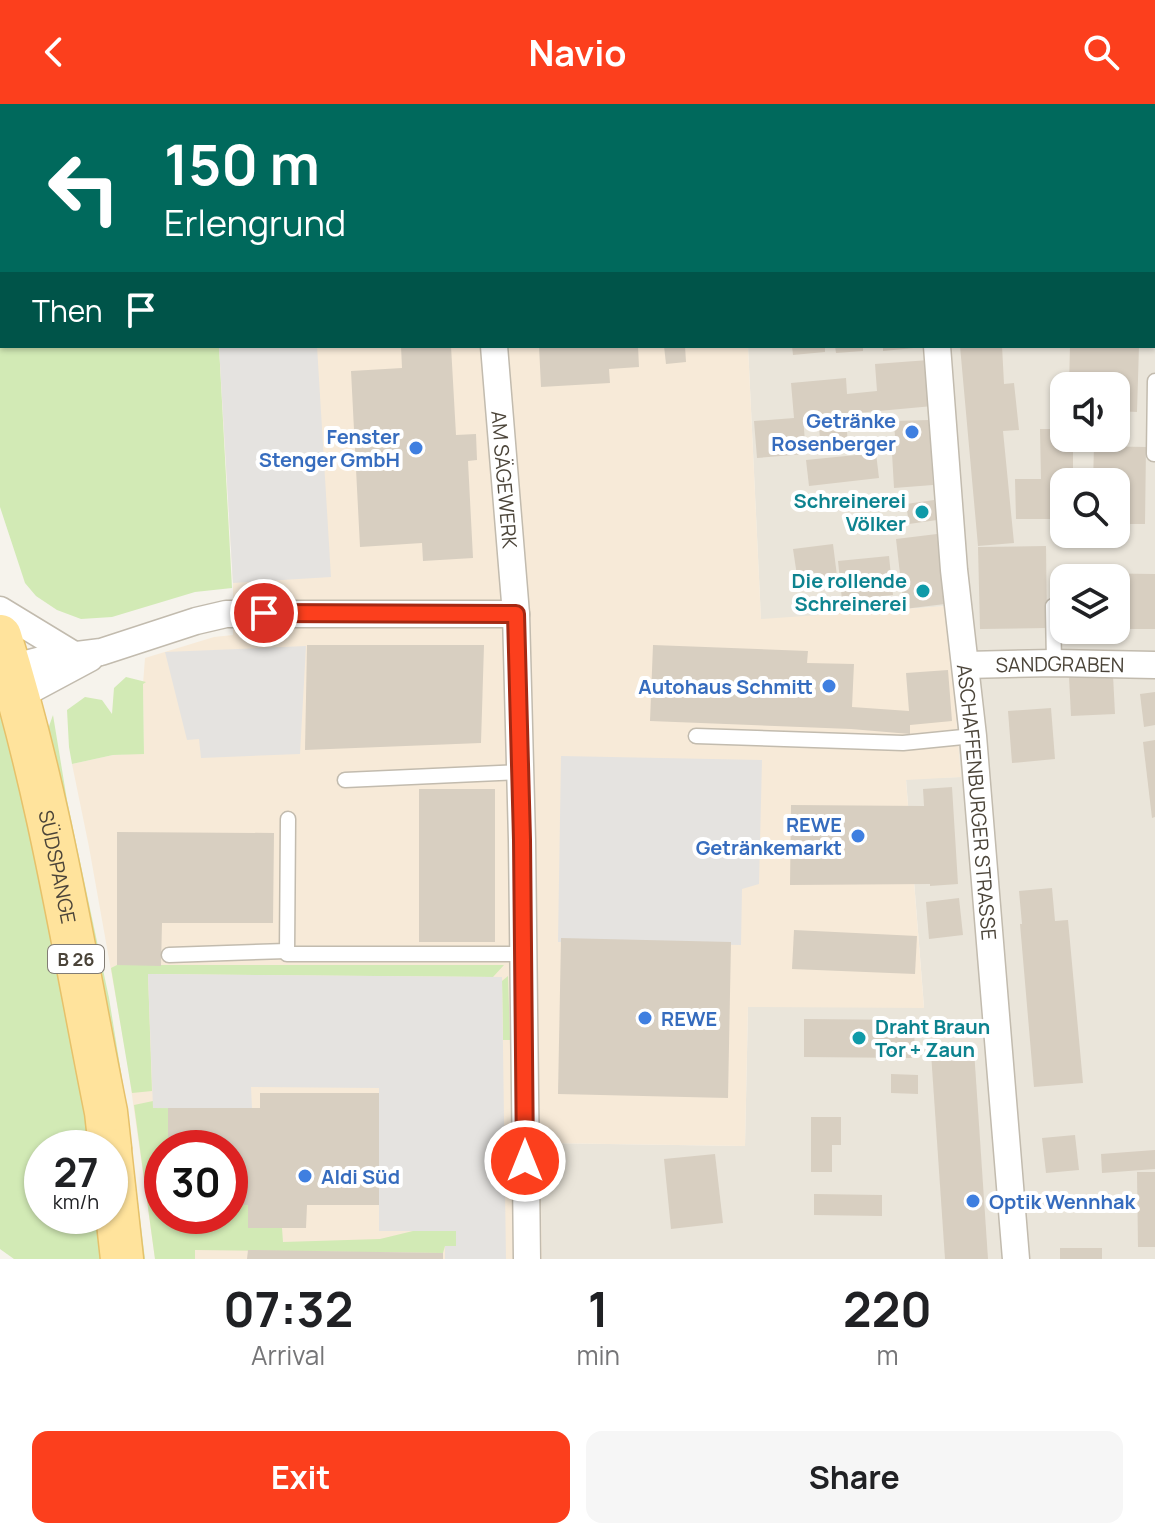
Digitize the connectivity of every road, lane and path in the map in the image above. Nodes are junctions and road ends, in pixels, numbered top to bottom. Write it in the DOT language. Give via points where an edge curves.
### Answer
graph roads {
  1 [pos="494,348"];
  2 [pos="937,348"];
  3 [pos="1155,381"];
  4 [pos="1154,454"];
  5 [pos="0,610"];
  6 [pos="516,614"];
  7 [pos="1054,644"];
  8 [pos="101,652"];
  9 [pos="74,655"];
  10 [pos="1054,663"];
  11 [pos="966,665"];
  12 [pos="1155,665"];
  13 [pos="9,666"];
  14 [pos="696,736"];
  15 [pos="973,736"];
  16 [pos="521,772"];
  17 [pos="345,780"];
  18 [pos="288,819"];
  19 [pos="287,951"];
  20 [pos="524,954"];
  21 [pos="169,955"];
  22 [pos="108,1130"];
  23 [pos="119,1234"];
  24 [pos="122,1259"];
  25 [pos="527,1259"];
  26 [pos="1016,1259"];
  1 -- 6 [label="street, AM SÄGEWERK"];
  2 -- 11 [label="street, ASCHAFFENBURGER STRASSE"];
  3 -- 4 [label="lane"];
  5 -- 9 [label="street"];
  6 -- 8 [label="street" via="226,614"];
  6 -- 16 [label="street, AM SÄGEWERK"];
  7 -- 10 [label="lane"];
  8 -- 9 [label="street"];
  8 -- 13 [label="street" via="34,688"];
  9 -- 13 [label="street"];
  10 -- 11 [label="street, SANDGRABEN"];
  10 -- 12 [label="street, SANDGRABEN"];
  11 -- 15 [label="street, ASCHAFFENBURGER STRASSE"];
  13 -- 22 [label="main road, SÜDSPANGE / B 26" via="45,805"];
  14 -- 15 [label="lane" via="903,743"];
  15 -- 26 [label="street, ASCHAFFENBURGER STRASSE"];
  16 -- 17 [label="lane"];
  16 -- 20 [label="street, AM SÄGEWERK"];
  18 -- 19 [label="lane"];
  19 -- 20 [label="lane"];
  19 -- 21 [label="lane"];
  20 -- 25 [label="street, AM SÄGEWERK"];
  23 -- 24 [label="main road, SÜDSPANGE / B 26"];
}
